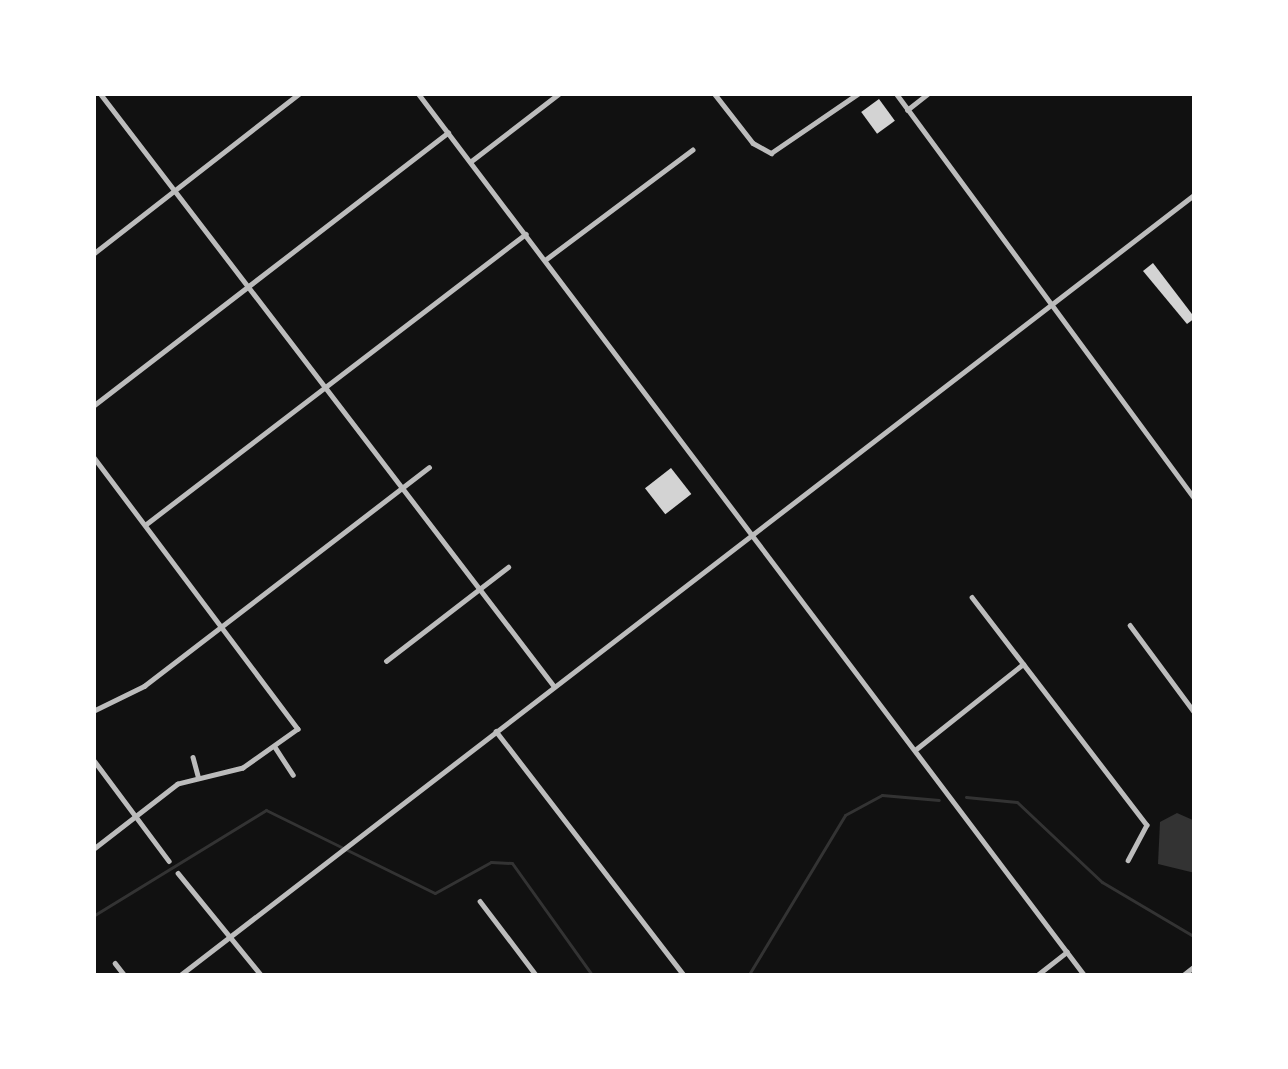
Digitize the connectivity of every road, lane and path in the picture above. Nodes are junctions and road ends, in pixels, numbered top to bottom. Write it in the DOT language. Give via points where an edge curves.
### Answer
graph roads {
  1 [pos="100,93"];
  2 [pos="300,93"];
  3 [pos="418,93"];
  4 [pos="560,93"];
  5 [pos="714,93"];
  6 [pos="859,93"];
  7 [pos="896,93"];
  8 [pos="929,93"];
  9 [pos="907,110"];
  10 [pos="448,133"];
  11 [pos="692,150"];
  12 [pos="470,162"];
  13 [pos="175,190"];
  14 [pos="1195,194"];
  15 [pos="525,234"];
  16 [pos="93,254"];
  17 [pos="545,260"];
  18 [pos="248,285"];
  19 [pos="1049,306"];
  20 [pos="326,387"];
  21 [pos="93,406"];
  22 [pos="93,456"];
  23 [pos="429,466"];
  24 [pos="403,487"];
  25 [pos="1195,499"];
  26 [pos="145,525"];
  27 [pos="752,535"];
  28 [pos="508,567"];
  29 [pos="481,589"];
  30 [pos="972,597"];
  31 [pos="1130,625"];
  32 [pos="222,627"];
  33 [pos="386,661"];
  34 [pos="1023,664"];
  35 [pos="554,686"];
  36 [pos="93,711"];
  37 [pos="1195,713"];
  38 [pos="496,731"];
  39 [pos="275,747"];
  40 [pos="915,750"];
  41 [pos="193,757"];
  42 [pos="93,759"];
  43 [pos="293,775"];
  44 [pos="198,776"];
  45 [pos="136,817"];
  46 [pos="93,850"];
  47 [pos="1128,860"];
  48 [pos="169,861"];
  49 [pos="178,873"];
  50 [pos="480,902"];
  51 [pos="227,938"];
  52 [pos="1067,952"];
  53 [pos="115,963"];
  54 [pos="1195,966"];
  55 [pos="125,976"];
  56 [pos="179,976"];
  57 [pos="262,976"];
  58 [pos="537,976"];
  59 [pos="685,976"];
  60 [pos="1036,976"];
  61 [pos="1085,976"];
  62 [pos="1182,976"];
  1 -- 13 [label="street"];
  2 -- 13 [label="street"];
  3 -- 10 [label="street"];
  4 -- 12 [label="street"];
  5 -- 6 [label="street" via="753,143 771,153"];
  7 -- 9 [label="street"];
  8 -- 9 [label="street"];
  9 -- 19 [label="street"];
  10 -- 12 [label="street"];
  10 -- 18 [label="street"];
  11 -- 17 [label="street"];
  12 -- 15 [label="street"];
  13 -- 16 [label="street"];
  13 -- 18 [label="street"];
  14 -- 19 [label="street"];
  15 -- 17 [label="street"];
  15 -- 20 [label="street"];
  17 -- 27 [label="street"];
  18 -- 20 [label="street"];
  18 -- 21 [label="street"];
  19 -- 25 [label="street"];
  19 -- 27 [label="street"];
  20 -- 24 [label="street"];
  20 -- 26 [label="street"];
  22 -- 26 [label="street"];
  23 -- 24 [label="street"];
  24 -- 29 [label="street"];
  24 -- 32 [label="street"];
  26 -- 32 [label="street"];
  27 -- 35 [label="street"];
  27 -- 40 [label="street"];
  28 -- 29 [label="street"];
  29 -- 33 [label="street"];
  29 -- 35 [label="street"];
  30 -- 34 [label="street"];
  31 -- 37 [label="street"];
  32 -- 36 [label="street" via="144,686"];
  32 -- 39 [label="street" via="298,729"];
  34 -- 40 [label="street"];
  34 -- 47 [label="street" via="1147,825"];
  35 -- 38 [label="street"];
  38 -- 51 [label="street"];
  38 -- 59 [label="street"];
  39 -- 43 [label="street"];
  39 -- 44 [label="street" via="236,771"];
  40 -- 52 [label="street"];
  41 -- 44 [label="street"];
  42 -- 45 [label="street"];
  44 -- 45 [label="street"];
  45 -- 46 [label="street"];
  45 -- 48 [label="street"];
  49 -- 51 [label="street"];
  50 -- 58 [label="street"];
  51 -- 56 [label="street"];
  51 -- 57 [label="street"];
  52 -- 60 [label="street"];
  52 -- 61 [label="street"];
  53 -- 55 [label="street"];
  54 -- 62 [label="street"];
}
